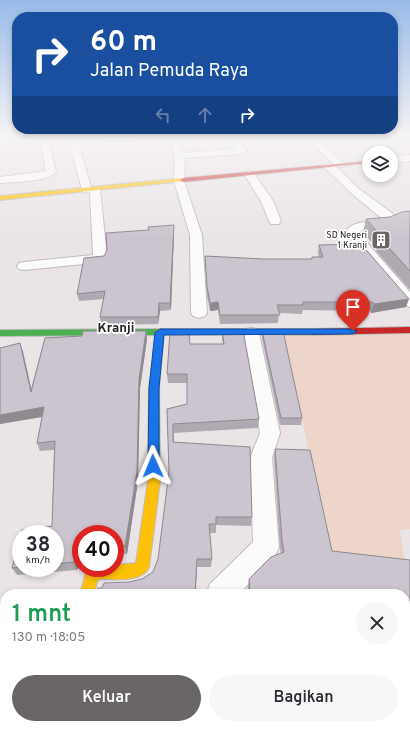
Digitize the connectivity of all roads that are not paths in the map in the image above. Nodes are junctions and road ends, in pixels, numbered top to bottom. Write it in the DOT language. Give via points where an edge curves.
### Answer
graph roads {
  1 [pos="51,170"];
  2 [pos="84,170"];
  3 [pos="179,170"];
  4 [pos="291,170"];
  5 [pos="337,170"];
  6 [pos="249,174"];
  7 [pos="0,180"];
  8 [pos="179,181"];
  9 [pos="91,189"];
  10 [pos="0,198"];
  11 [pos="275,221"];
  12 [pos="24,266"];
  13 [pos="410,302"];
  14 [pos="199,313"];
  15 [pos="410,330"];
  16 [pos="160,332"];
  17 [pos="251,332"];
  18 [pos="0,333"];
  19 [pos="88,589"];
  20 [pos="225,589"];
  1 -- 7 [label="street" via="44,175"];
  2 -- 9 [label="street"];
  3 -- 8 [label="street"];
  4 -- 6 [label="street"];
  5 -- 13 [label="street" via="355,191 393,222 353,230"];
  6 -- 8 [label="street"];
  6 -- 11 [label="street" via="268,201"];
  8 -- 9 [label="street"];
  8 -- 14 [label="street" via="196,235"];
  9 -- 10 [label="street"];
  9 -- 12 [label="street" via="99,259"];
  15 -- 17 [label="street"];
  16 -- 17 [label="street"];
  16 -- 18 [label="street"];
  16 -- 19 [label="street" via="153,402 154,481 142,567 137,571 96,573 91,578"];
  17 -- 20 [label="street" via="270,433 261,458 266,546"];
}
